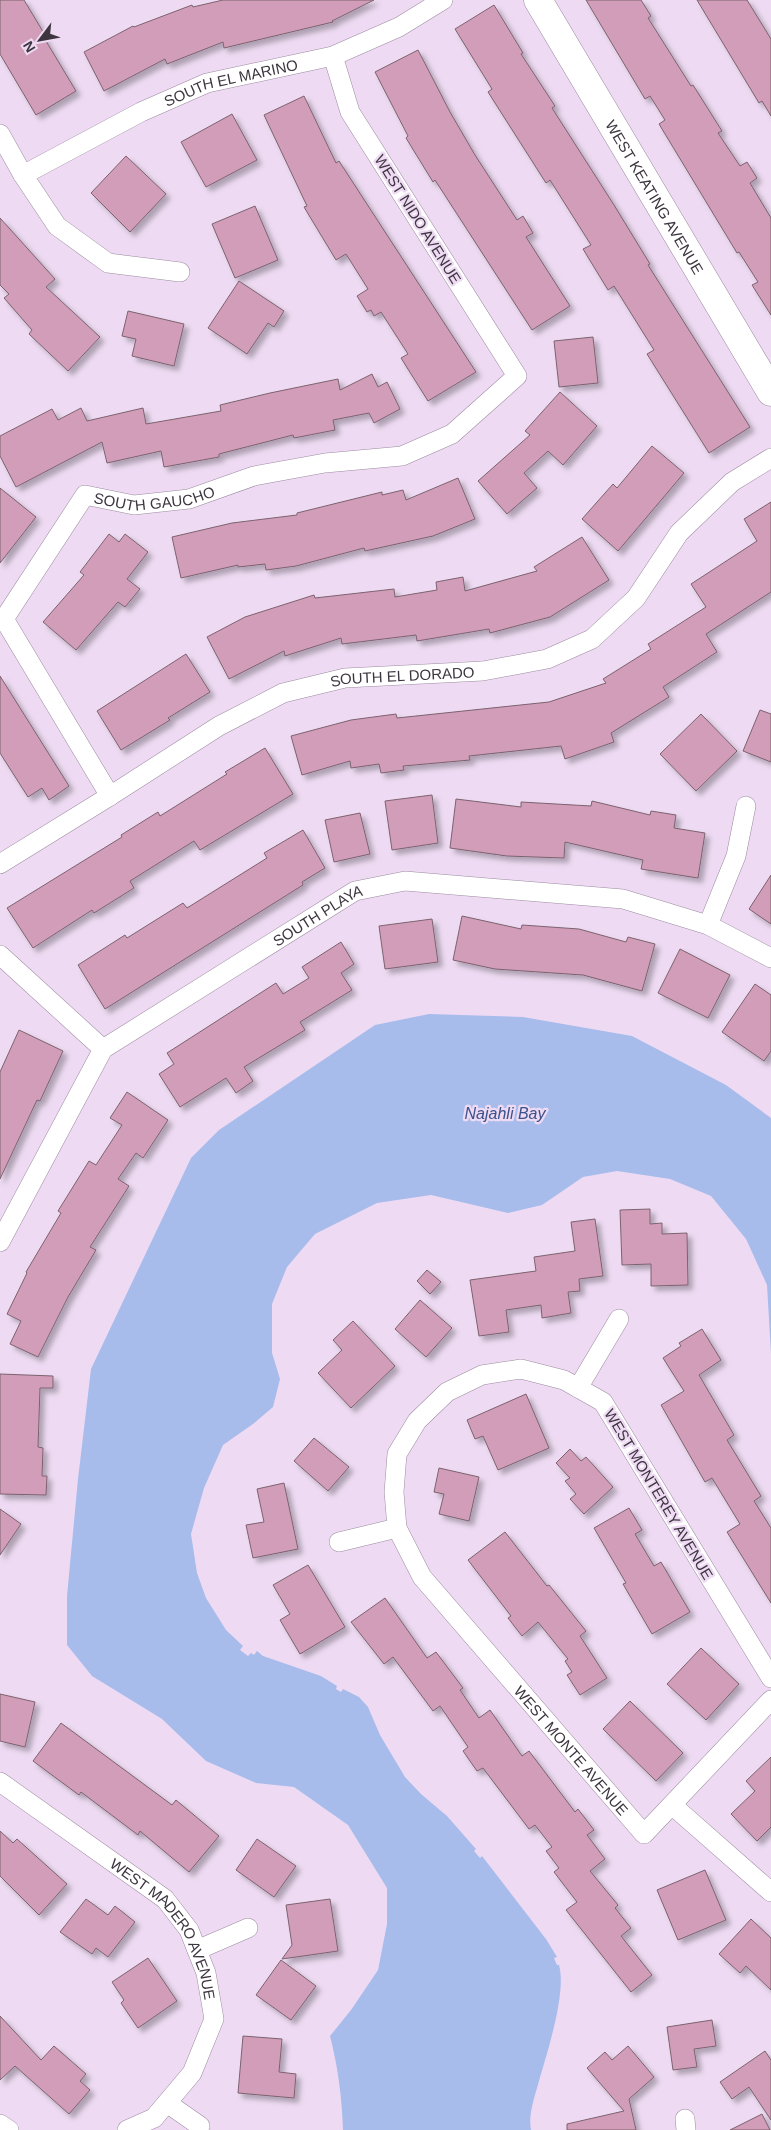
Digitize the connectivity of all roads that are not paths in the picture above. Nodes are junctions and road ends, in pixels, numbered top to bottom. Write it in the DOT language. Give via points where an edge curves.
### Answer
graph roads {
  1 [pos="442,0"];
  2 [pos="538,0"];
  3 [pos="333,56"];
  4 [pos="0,134"];
  5 [pos="23,175"];
  6 [pos="180,272"];
  7 [pos="517,376"];
  8 [pos="771,392"];
  9 [pos="771,458"];
  10 [pos="110,796"];
  11 [pos="746,806"];
  12 [pos="0,864"];
  13 [pos="708,925"];
  14 [pos="0,955"];
  15 [pos="771,958"];
  16 [pos="103,1049"];
  17 [pos="0,1242"];
  18 [pos="619,1319"];
  19 [pos="578,1388"];
  20 [pos="447,1392"];
  21 [pos="397,1528"];
  22 [pos="339,1542"];
  23 [pos="771,1678"];
  24 [pos="771,1700"];
  25 [pos="0,1782"];
  26 [pos="672,1805"];
  27 [pos="771,1892"];
  28 [pos="248,1928"];
  29 [pos="197,1950"];
  30 [pos="167,2103"];
  31 [pos="0,2124"];
  32 [pos="200,2126"];
  33 [pos="9,2130"];
  34 [pos="128,2130"];
  1 -- 3 [label="street, SOUTH EL MARINO" via="399,27"];
  2 -- 8 [label="street, WEST KEATING AVENUE"];
  3 -- 5 [label="street, SOUTH EL MARINO" via="207,83 141,112"];
  3 -- 7 [label="street, WEST NIDO AVENUE" via="350,112"];
  4 -- 5 [label="street"];
  5 -- 6 [label="street" via="57,226 108,263"];
  7 -- 10 [label="street, SOUTH GAUCHO" via="452,434 402,456 325,463 254,476 189,499 134,505 85,495 4,619"];
  9 -- 10 [label="street, SOUTH EL DORADO" via="732,482 679,533 636,598 592,638 547,659 483,671 345,678 283,694 219,726"];
  10 -- 12 [label="street, SOUTH EL DORADO"];
  11 -- 13 [label="street" via="736,856"];
  13 -- 15 [label="street, SOUTH PLAYA"];
  13 -- 16 [label="street, SOUTH PLAYA" via="622,899 405,881 355,892"];
  14 -- 16 [label="street"];
  16 -- 17 [label="street, SOUTH PLAYA"];
  18 -- 19 [label="street"];
  19 -- 20 [label="street, WEST MONTEREY AVENUE" via="564,1380 521,1369 482,1375"];
  19 -- 23 [label="street, WEST MONTEREY AVENUE" via="603,1402"];
  20 -- 21 [label="street, WEST MONTE AVENUE" via="417,1421 397,1454 394,1492"];
  21 -- 22 [label="street"];
  21 -- 26 [label="street, WEST MONTE AVENUE" via="422,1577 644,1834"];
  24 -- 26 [label="street"];
  25 -- 29 [label="street, WEST MADERO AVENUE" via="165,1899 189,1930"];
  26 -- 27 [label="street"];
  28 -- 29 [label="street"];
  29 -- 30 [label="street, WEST MADERO AVENUE" via="206,1973 214,2019 192,2073"];
  30 -- 32 [label="street"];
  30 -- 34 [label="street, WEST MADERO AVENUE" via="154,2118"];
  31 -- 33 [label="street"];
}
